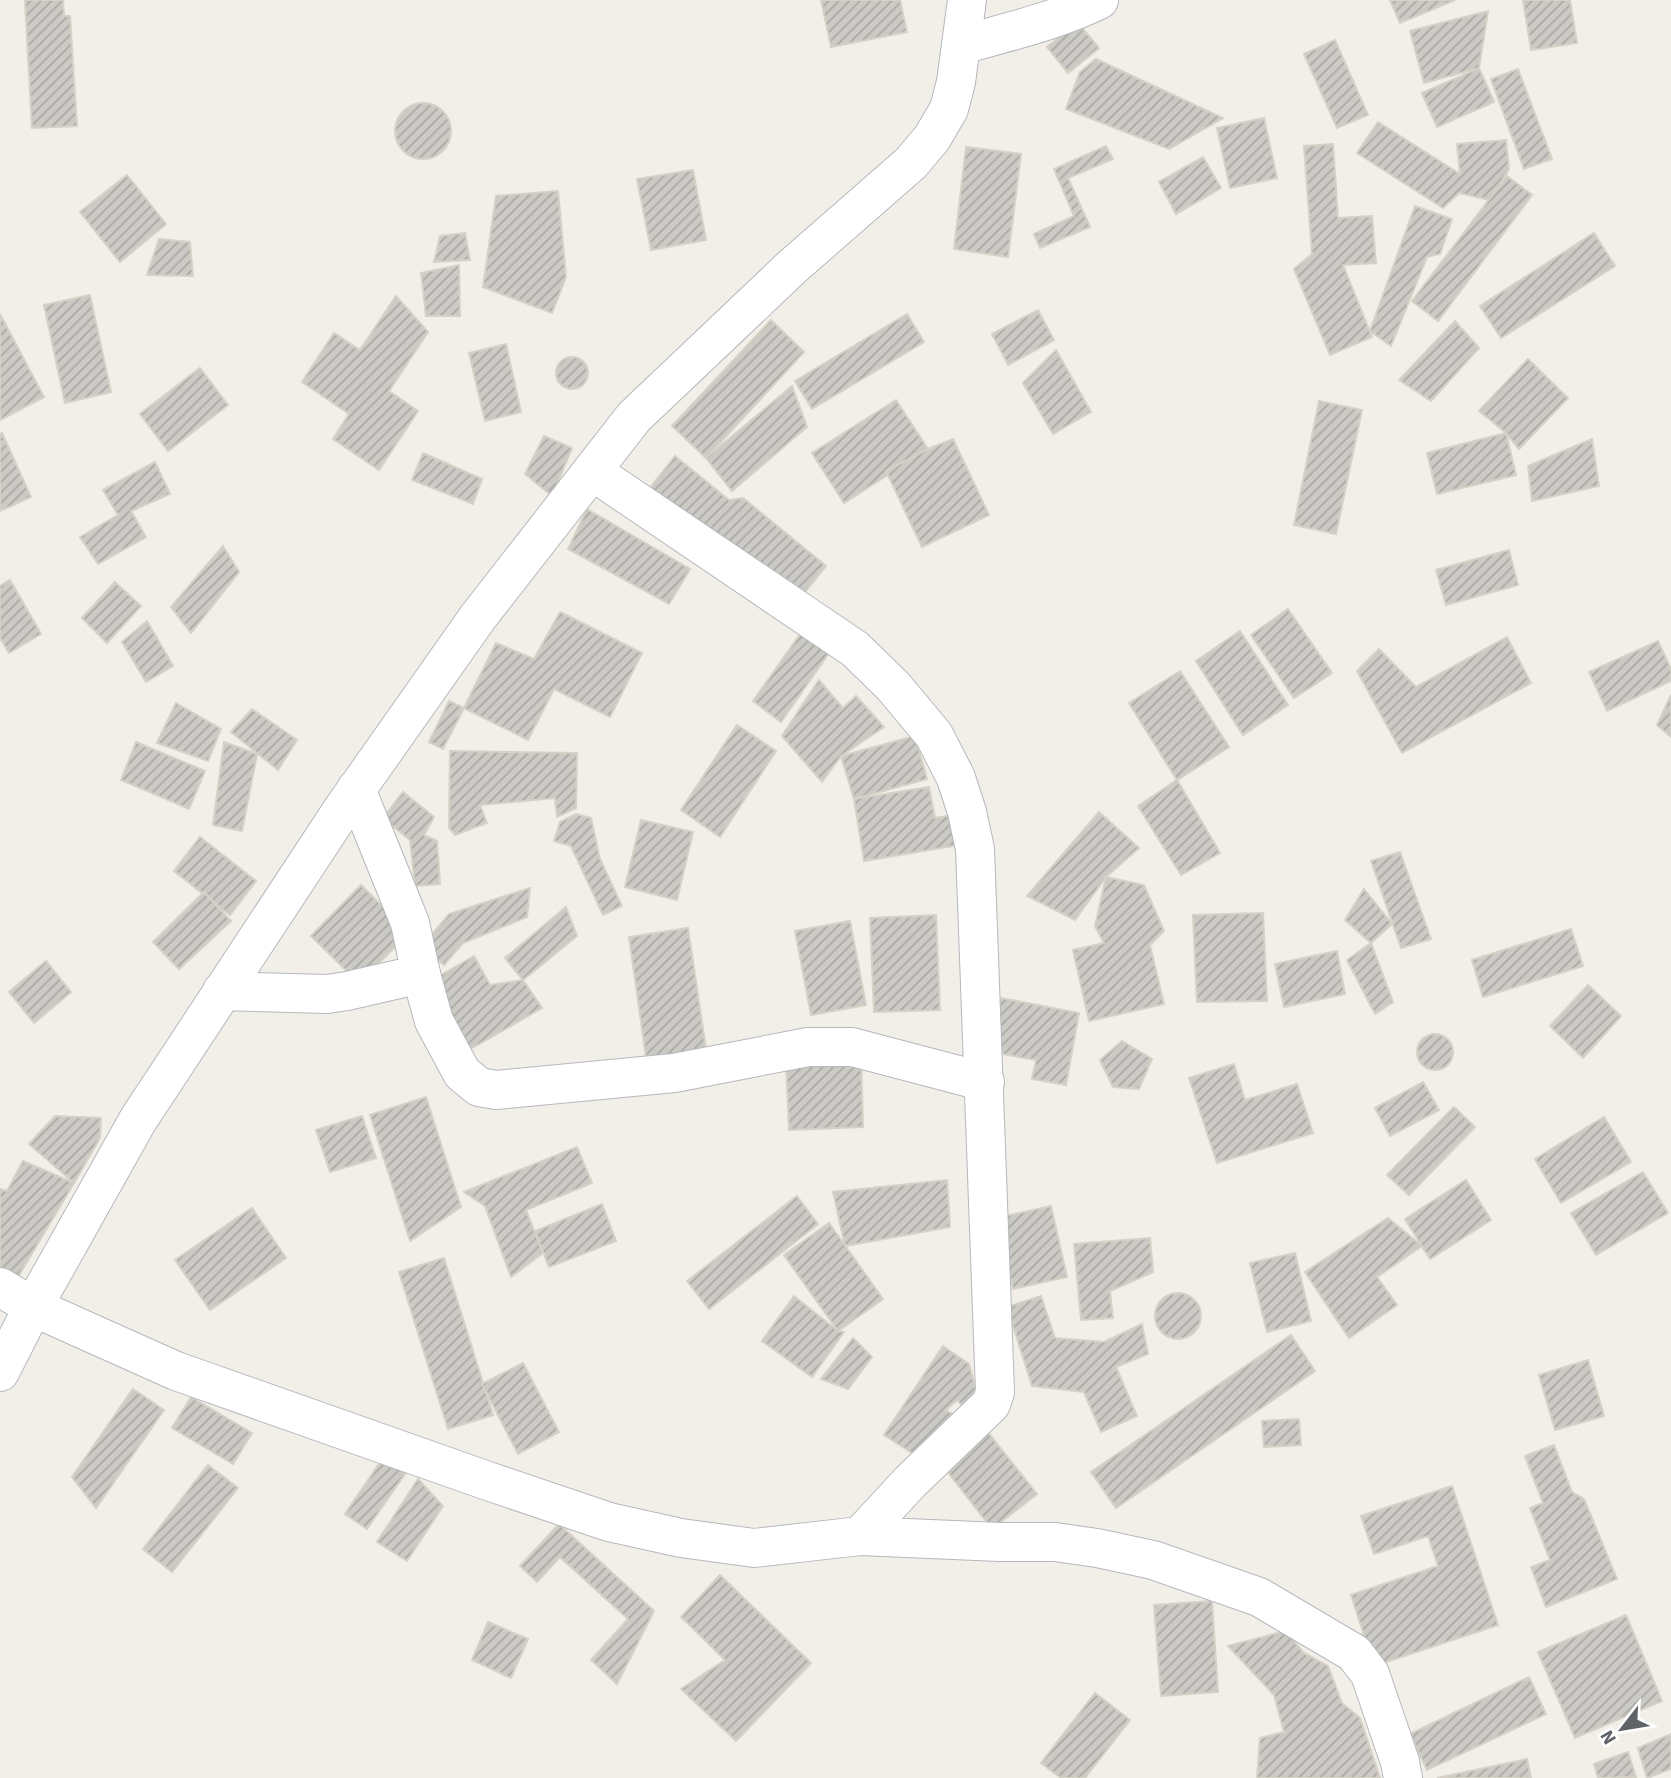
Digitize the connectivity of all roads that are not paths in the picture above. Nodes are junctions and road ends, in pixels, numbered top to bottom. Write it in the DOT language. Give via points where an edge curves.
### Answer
graph roads {
  1 [pos="967,0"];
  2 [pos="1099,0"];
  3 [pos="962,45"];
  4 [pos="592,471"];
  5 [pos="356,789"];
  6 [pos="421,974"];
  7 [pos="222,991"];
  8 [pos="985,1082"];
  9 [pos="0,1287"];
  10 [pos="33,1307"];
  11 [pos="0,1372"];
  12 [pos="860,1536"];
  13 [pos="1403,1778"];
  1 -- 3 [label="street"];
  2 -- 3 [label="street"];
  3 -- 4 [label="street" via="950,109 911,163 634,416"];
  4 -- 5 [label="street" via="478,617"];
  4 -- 8 [label="street" via="855,649 934,735 956,778 975,849"];
  5 -- 6 [label="street" via="410,923"];
  5 -- 7 [label="street"];
  6 -- 7 [label="street" via="327,994"];
  6 -- 8 [label="street" via="434,1020 462,1073 479,1087 496,1090 674,1073 833,1046"];
  7 -- 10 [label="street" via="138,1120"];
  8 -- 12 [label="street" via="995,1392 991,1404"];
  9 -- 10 [label="street"];
  10 -- 11 [label="street"];
  10 -- 12 [label="street" via="176,1371 610,1522 754,1548"];
  12 -- 13 [label="street" via="1055,1542 1097,1548 1153,1560 1259,1597 1362,1662 1370,1674"];
}
